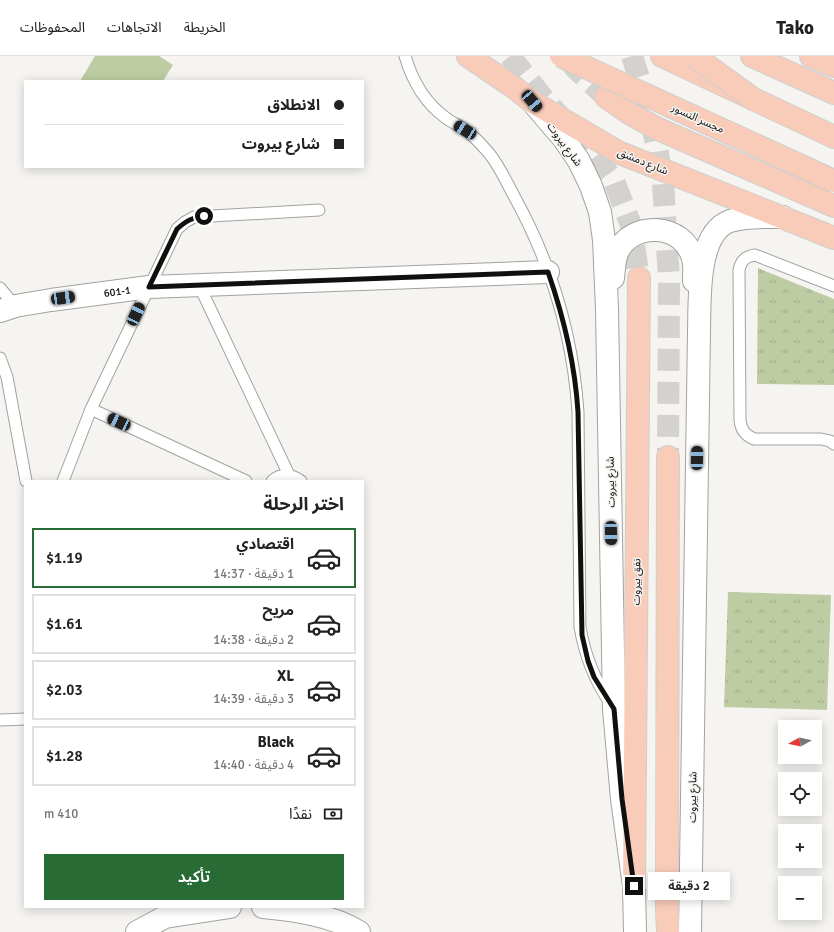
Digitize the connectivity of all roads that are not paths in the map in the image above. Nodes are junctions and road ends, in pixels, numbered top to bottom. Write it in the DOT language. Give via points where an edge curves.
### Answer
graph roads {
  1 [pos="405,56"];
  2 [pos="468,56"];
  3 [pos="561,56"];
  4 [pos="662,56"];
  5 [pos="691,56"];
  6 [pos="694,56"];
  7 [pos="752,56"];
  8 [pos="811,56"];
  9 [pos="834,66"];
  10 [pos="834,93"];
  11 [pos="606,97"];
  12 [pos="532,101"];
  13 [pos="756,101"];
  14 [pos="834,126"];
  15 [pos="834,137"];
  16 [pos="834,181"];
  17 [pos="834,206"];
  18 [pos="319,210"];
  19 [pos="783,217"];
  20 [pos="834,238"];
  21 [pos="548,272"];
  22 [pos="640,278"];
  23 [pos="199,285"];
  24 [pos="834,286"];
  25 [pos="149,287"];
  26 [pos="0,288"];
  27 [pos="8,308"];
  28 [pos="607,309"];
  29 [pos="699,331"];
  30 [pos="0,358"];
  31 [pos="91,409"];
  32 [pos="834,444"];
  33 [pos="668,457"];
  34 [pos="289,475"];
  35 [pos="26,480"];
  36 [pos="64,480"];
  37 [pos="244,480"];
  38 [pos="274,480"];
  39 [pos="299,480"];
  40 [pos="614,709"];
  41 [pos="24,719"];
  42 [pos="0,720"];
  43 [pos="634,886"];
  44 [pos="224,908"];
  45 [pos="269,908"];
  46 [pos="137,932"];
  47 [pos="359,932"];
  48 [pos="635,932"];
  49 [pos="668,932"];
  50 [pos="690,932"];
  1 -- 21 [label="lane" via="413,78 433,108 478,141 496,162 529,224"];
  2 -- 12 [label="main road, شارع دمشق"];
  3 -- 16 [label="main road, مجسر النسور, bridge"];
  4 -- 13 [label="main road, bridge"];
  5 -- 14 [label="main road" via="735,80"];
  6 -- 13 [label="main road, bridge"];
  7 -- 10 [label="main road"];
  8 -- 9 [label="main road"];
  11 -- 17 [label="main road" via="656,128"];
  12 -- 19 [label="main road, شارع دمشق" via="620,153"];
  12 -- 28 [label="main road, شارع بيروت" via="564,139 591,186 600,212 604,240"];
  13 -- 15 [label="main road"];
  18 -- 25 [label="lane" via="194,217 177,229"];
  19 -- 20 [label="main road, شارع دمشق"];
  19 -- 29 [label="main road, شارع بيروت" via="746,218 729,222 715,231 702,264"];
  21 -- 23 [label="main road, 601-1"];
  21 -- 40 [label="lane" via="568,337 576,386 580,627 594,677"];
  22 -- 43 [label="main road, نفق بيروت"];
  23 -- 25 [label="main road, 601-1"];
  23 -- 34 [label="lane"];
  24 -- 32 [label="lane" via="755,255 749,255 740,264 741,427 754,439 822,439"];
  25 -- 27 [label="main road, 601-1"];
  25 -- 31 [label="lane"];
  26 -- 27 [label="lane"];
  28 -- 29 [label="main road" via="617,253 636,233 664,230 677,236 687,246 693,258 694,311"];
  28 -- 40 [label="main road, شارع بيروت"];
  29 -- 50 [label="main road, شارع بيروت"];
  30 -- 35 [label="lane" via="7,377"];
  31 -- 36 [label="lane"];
  31 -- 37 [label="lane"];
  33 -- 49 [label="main road"];
  34 -- 38 [label="lane"];
  34 -- 39 [label="lane"];
  40 -- 43 [label="main road, شارع بيروت" via="622,799"];
  41 -- 42 [label="lane"];
  43 -- 48 [label="main road, شارع بيروت"];
  44 -- 46 [label="main road" via="165,917"];
  45 -- 47 [label="main road" via="344,923"];
}
